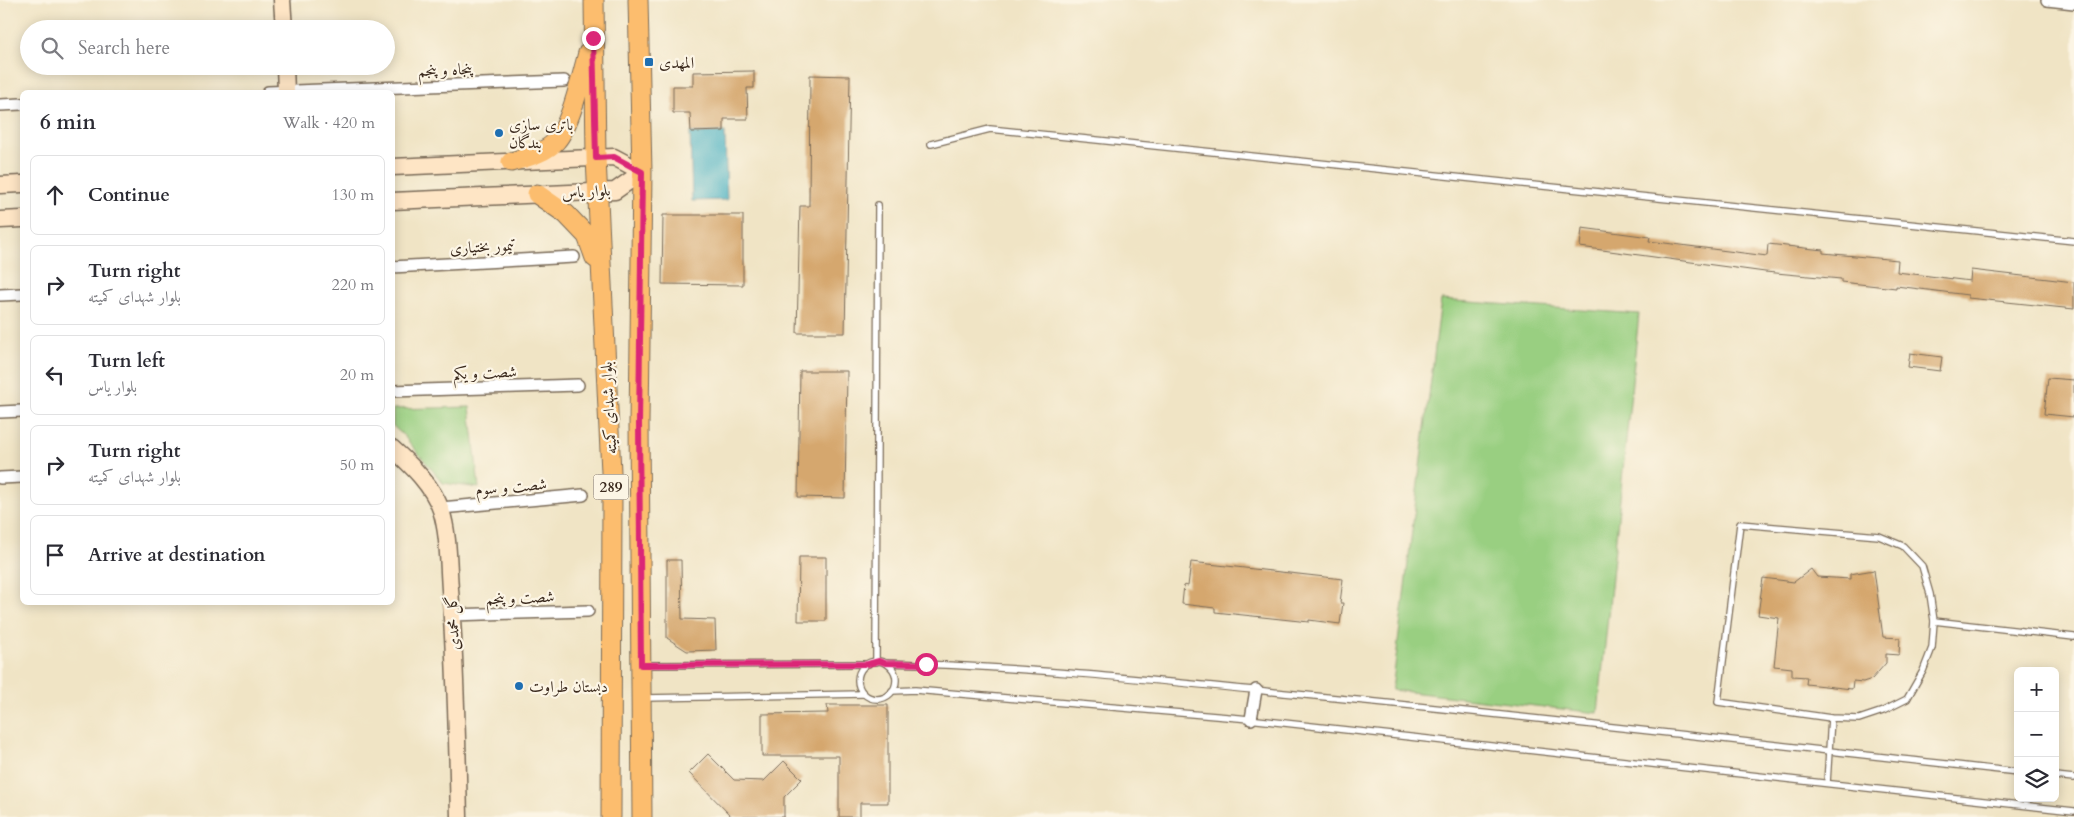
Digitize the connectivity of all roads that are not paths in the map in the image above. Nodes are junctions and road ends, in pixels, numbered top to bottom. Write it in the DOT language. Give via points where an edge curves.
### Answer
graph roads {
  1 [pos="282,0"];
  2 [pos="594,0"];
  3 [pos="638,0"];
  4 [pos="2047,0"];
  5 [pos="2074,3"];
  6 [pos="283,20"];
  7 [pos="593,38"];
  8 [pos="285,75"];
  9 [pos="564,81"];
  10 [pos="286,90"];
  11 [pos="337,90"];
  12 [pos="20,104"];
  13 [pos="0,105"];
  14 [pos="931,144"];
  15 [pos="588,159"];
  16 [pos="511,162"];
  17 [pos="395,167"];
  18 [pos="642,172"];
  19 [pos="20,184"];
  20 [pos="0,185"];
  21 [pos="590,192"];
  22 [pos="537,194"];
  23 [pos="395,201"];
  24 [pos="878,205"];
  25 [pos="20,219"];
  26 [pos="0,220"];
  27 [pos="2074,241"];
  28 [pos="574,257"];
  29 [pos="395,267"];
  30 [pos="601,275"];
  31 [pos="20,294"];
  32 [pos="0,296"];
  33 [pos="578,385"];
  34 [pos="395,391"];
  35 [pos="20,411"];
  36 [pos="0,412"];
  37 [pos="395,451"];
  38 [pos="20,477"];
  39 [pos="0,478"];
  40 [pos="584,495"];
  41 [pos="441,508"];
  42 [pos="588,612"];
  43 [pos="452,615"];
  44 [pos="1934,621"];
  45 [pos="2074,637"];
  46 [pos="876,662"];
  47 [pos="885,663"];
  48 [pos="868,664"];
  49 [pos="641,665"];
  50 [pos="1256,690"];
  51 [pos="892,692"];
  52 [pos="863,694"];
  53 [pos="642,698"];
  54 [pos="1831,718"];
  55 [pos="1251,719"];
  56 [pos="1829,751"];
  57 [pos="2014,772"];
  58 [pos="2059,776"];
  59 [pos="2074,778"];
  60 [pos="1827,783"];
  61 [pos="2074,811"];
  62 [pos="459,817"];
  63 [pos="612,817"];
  64 [pos="642,817"];
  1 -- 6 [label="main road"];
  2 -- 7 [label="main road, بلوار شهدای کمیته / 289"];
  3 -- 18 [label="main road, بلوار شهدای کمیته / 289"];
  4 -- 5 [label="street"];
  7 -- 15 [label="main road, بلوار شهدای کمیته / 289"];
  7 -- 16 [label="main road" via="571,110 559,136 545,149"];
  8 -- 10 [label="main road"];
  9 -- 11 [label="street, پنجاه و پنجم"];
  12 -- 13 [label="street"];
  14 -- 27 [label="lane" via="990,129"];
  15 -- 16 [label="main road, بلوار یاس"];
  15 -- 18 [label="main road, بلوار یاس" via="614,157"];
  15 -- 21 [label="main road, بلوار شهدای کمیته / 289"];
  16 -- 17 [label="main road, بلوار یاس"];
  18 -- 21 [label="main road, بلوار یاس" via="615,191"];
  18 -- 49 [label="main road, بلوار شهدای کمیته / 289"];
  19 -- 20 [label="main road"];
  21 -- 22 [label="main road, بلوار یاس"];
  21 -- 30 [label="main road, بلوار شهدای کمیته / 289"];
  22 -- 23 [label="main road, بلوار یاس"];
  22 -- 30 [label="main road" via="566,214 587,236"];
  24 -- 46 [label="lane"];
  25 -- 26 [label="main road"];
  28 -- 29 [label="street, تیمور بختیاری"];
  30 -- 63 [label="main road, بلوار شهدای کمیته / 289" via="612,493"];
  31 -- 32 [label="street"];
  33 -- 34 [label="street, شصت و یکم"];
  35 -- 36 [label="street"];
  37 -- 41 [label="main road, گل محمدی" via="410,464"];
  38 -- 39 [label="street"];
  40 -- 41 [label="street, شصت و سوم"];
  41 -- 43 [label="main road, گل محمدی" via="446,529"];
  42 -- 43 [label="street, شصت و پنجم"];
  43 -- 62 [label="main road, گل محمدی"];
  44 -- 45 [label="lane"];
  44 -- 54 [label="lane" via="1932,648 1907,699 1883,712 1859,718"];
  44 -- 54 [label="lane" via="1922,566 1903,546 1879,536 1740,524 1718,702"];
  46 -- 47 [label="lane"];
  46 -- 48 [label="lane"];
  47 -- 50 [label="lane" via="1113,677"];
  47 -- 51 [label="lane" via="896,679"];
  48 -- 49 [label="lane"];
  48 -- 52 [label="lane" via="858,678"];
  49 -- 53 [label="main road, بلوار شهدای کمیته / 289"];
  50 -- 55 [label="street"];
  50 -- 56 [label="lane"];
  51 -- 52 [label="lane" via="881,699"];
  51 -- 55 [label="lane" via="916,690"];
  52 -- 53 [label="lane"];
  53 -- 64 [label="main road, بلوار شهدای کمیته / 289"];
  54 -- 56 [label="lane"];
  55 -- 60 [label="lane"];
  56 -- 57 [label="lane"];
  56 -- 60 [label="lane"];
  58 -- 59 [label="lane"];
  60 -- 61 [label="lane"];
}
